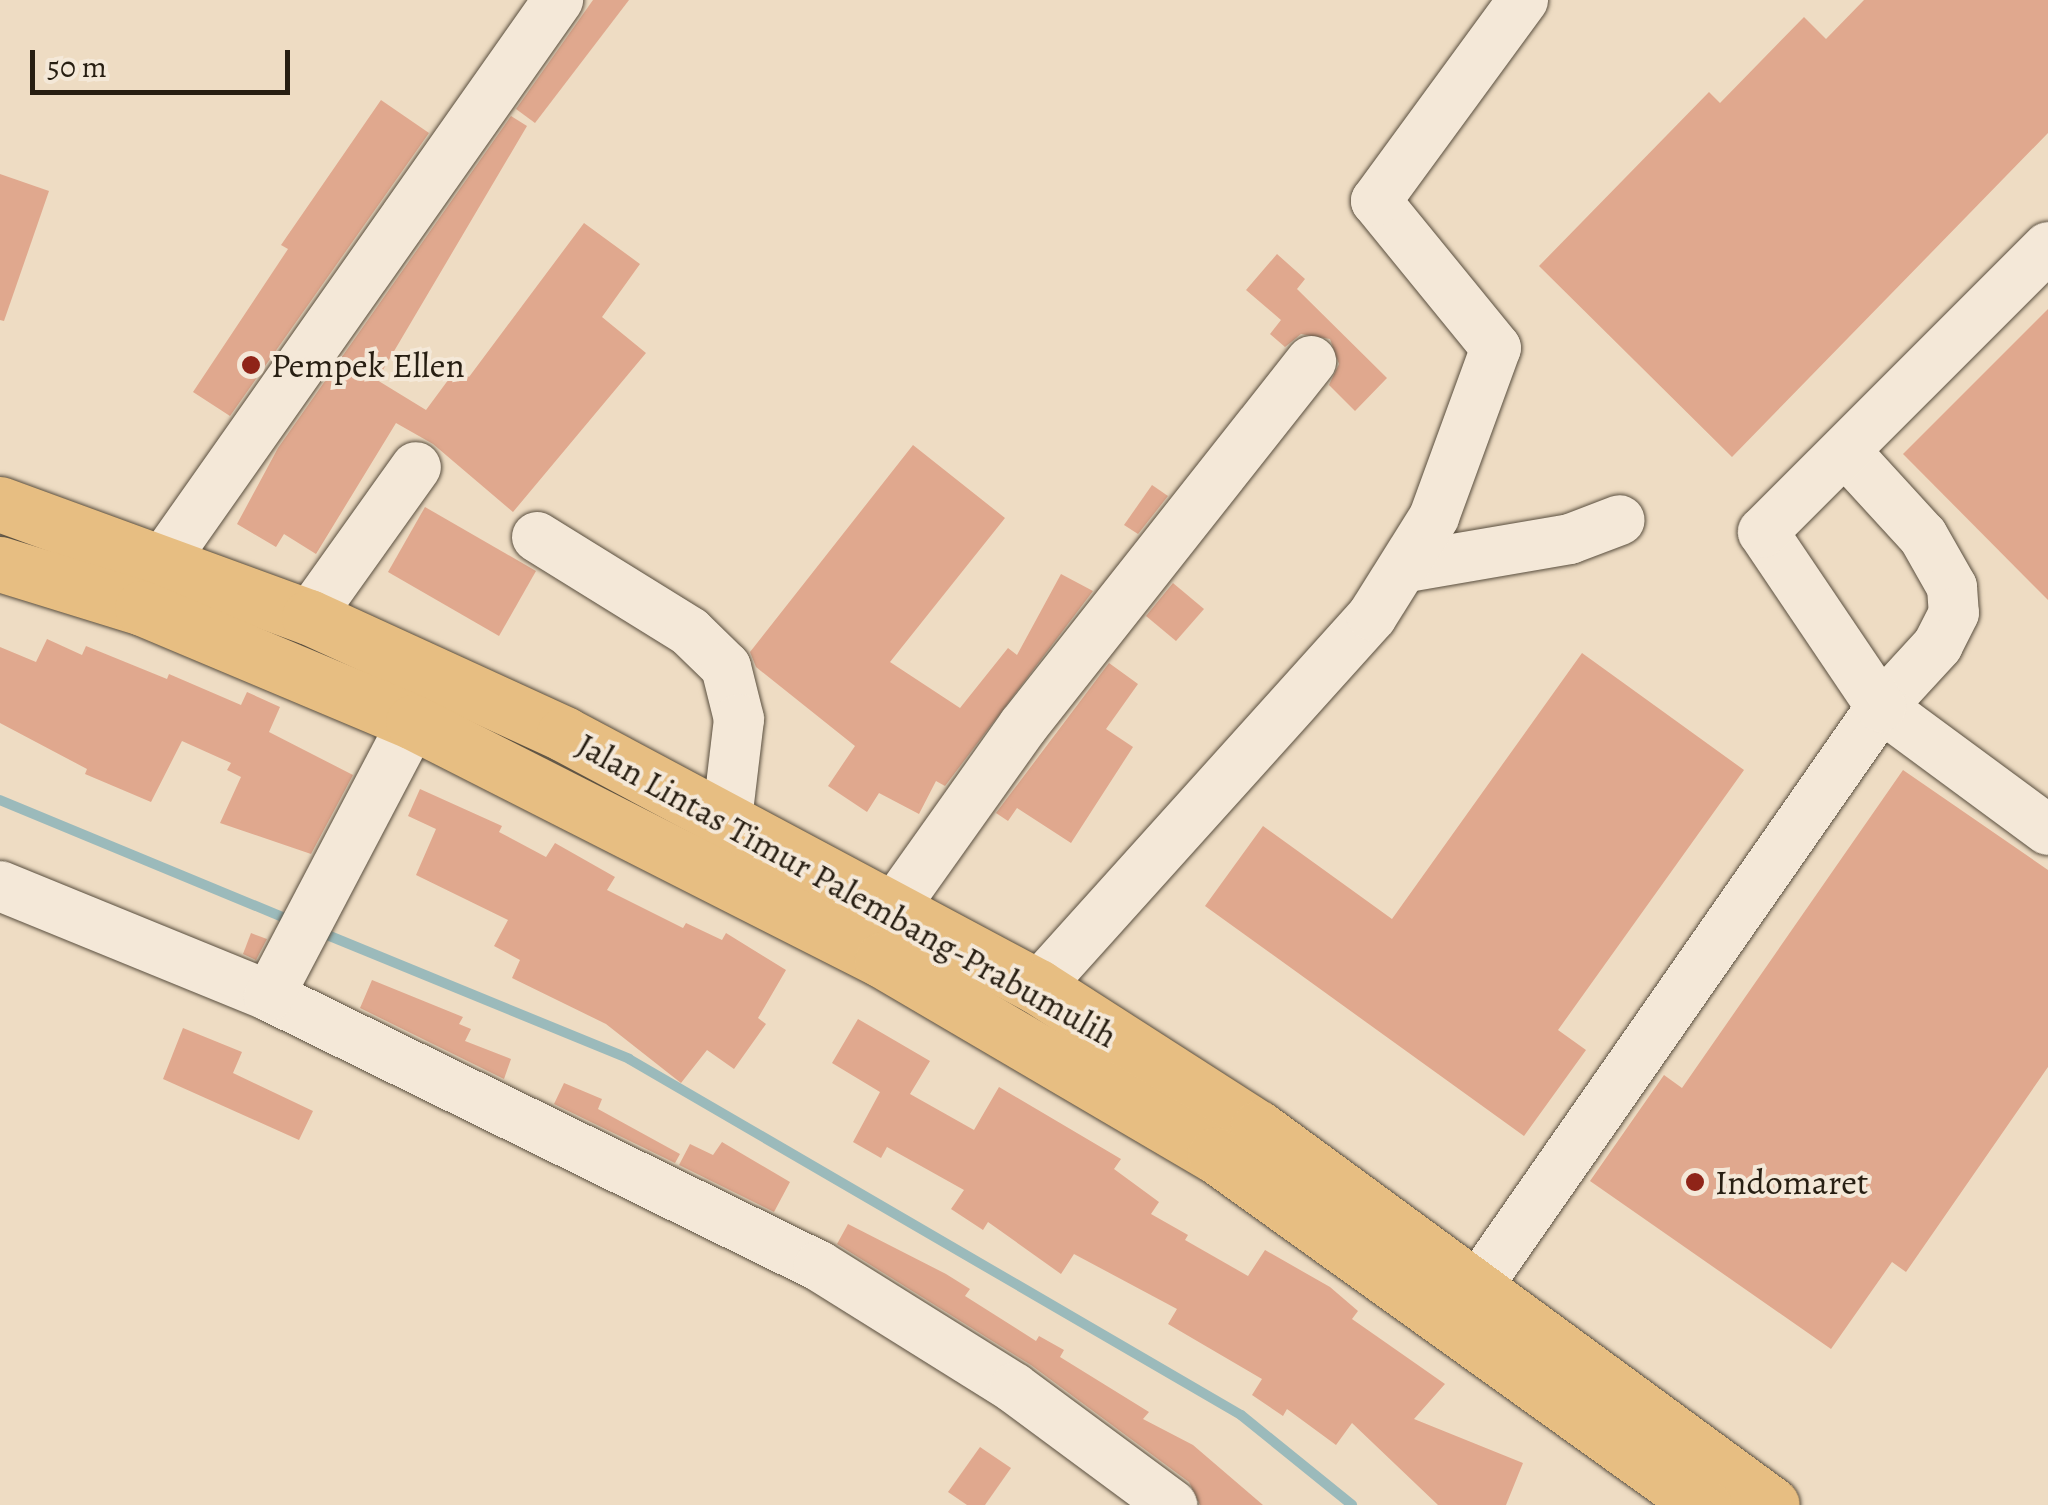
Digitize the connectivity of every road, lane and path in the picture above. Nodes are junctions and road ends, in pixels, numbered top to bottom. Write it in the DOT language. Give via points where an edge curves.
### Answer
graph roads {
  1 [pos="558,0"];
  2 [pos="1523,0"];
  3 [pos="2048,247"];
  4 [pos="1311,361"];
  5 [pos="1846,452"];
  6 [pos="416,467"];
  7 [pos="0,504"];
  8 [pos="1620,520"];
  9 [pos="538,537"];
  10 [pos="164,560"];
  11 [pos="0,564"];
  12 [pos="1408,568"];
  13 [pos="218,581"];
  14 [pos="309,617"];
  15 [pos="198,632"];
  16 [pos="1881,706"];
  17 [pos="413,722"];
  18 [pos="662,786"];
  19 [pos="727,820"];
  20 [pos="2048,830"];
  21 [pos="636,833"];
  22 [pos="0,886"];
  23 [pos="893,909"];
  24 [pos="1038,988"];
  25 [pos="269,996"];
  26 [pos="1479,1284"];
  27 [pos="1172,1505"];
  28 [pos="1703,1505"];
  29 [pos="1772,1505"];
  1 -- 10 [label="street"];
  2 -- 12 [label="street" via="1376,202 1496,348 1434,517"];
  3 -- 5 [label="street"];
  4 -- 23 [label="street" via="1023,726"];
  5 -- 16 [label="street" via="1923,536 1952,587 1954,613 1938,645"];
  5 -- 16 [label="street" via="1763,532"];
  6 -- 14 [label="street"];
  7 -- 10 [label="highway, Jalan Lintas Timur Palembang-Prabumulih"];
  8 -- 12 [label="street" via="1570,539"];
  9 -- 19 [label="street" via="690,632 726,667 740,719"];
  10 -- 13 [label="highway, Jalan Lintas Timur Palembang-Prabumulih"];
  11 -- 15 [label="highway, Jalan Lintas Timur Palembang-Prabumulih"];
  12 -- 24 [label="street"];
  13 -- 14 [label="highway, Jalan Lintas Timur Palembang-Prabumulih"];
  13 -- 15 [label="highway"];
  14 -- 18 [label="highway, Jalan Lintas Timur Palembang-Prabumulih"];
  15 -- 17 [label="highway, Jalan Lintas Timur Palembang-Prabumulih"];
  16 -- 20 [label="street"];
  16 -- 26 [label="street"];
  17 -- 21 [label="highway, Jalan Lintas Timur Palembang-Prabumulih"];
  17 -- 25 [label="street"];
  18 -- 19 [label="highway, Jalan Lintas Timur Palembang-Prabumulih"];
  18 -- 21 [label="highway"];
  19 -- 23 [label="highway, Jalan Lintas Timur Palembang-Prabumulih"];
  21 -- 28 [label="highway, Jalan Lintas Timur Palembang-Prabumulih" via="882,960 1215,1155"];
  22 -- 25 [label="street"];
  23 -- 24 [label="highway, Jalan Lintas Timur Palembang-Prabumulih"];
  24 -- 26 [label="highway, Jalan Lintas Timur Palembang-Prabumulih" via="1258,1128"];
  25 -- 27 [label="street" via="819,1266 1014,1388"];
  26 -- 29 [label="highway, Jalan Lintas Timur Palembang-Prabumulih"];
}
